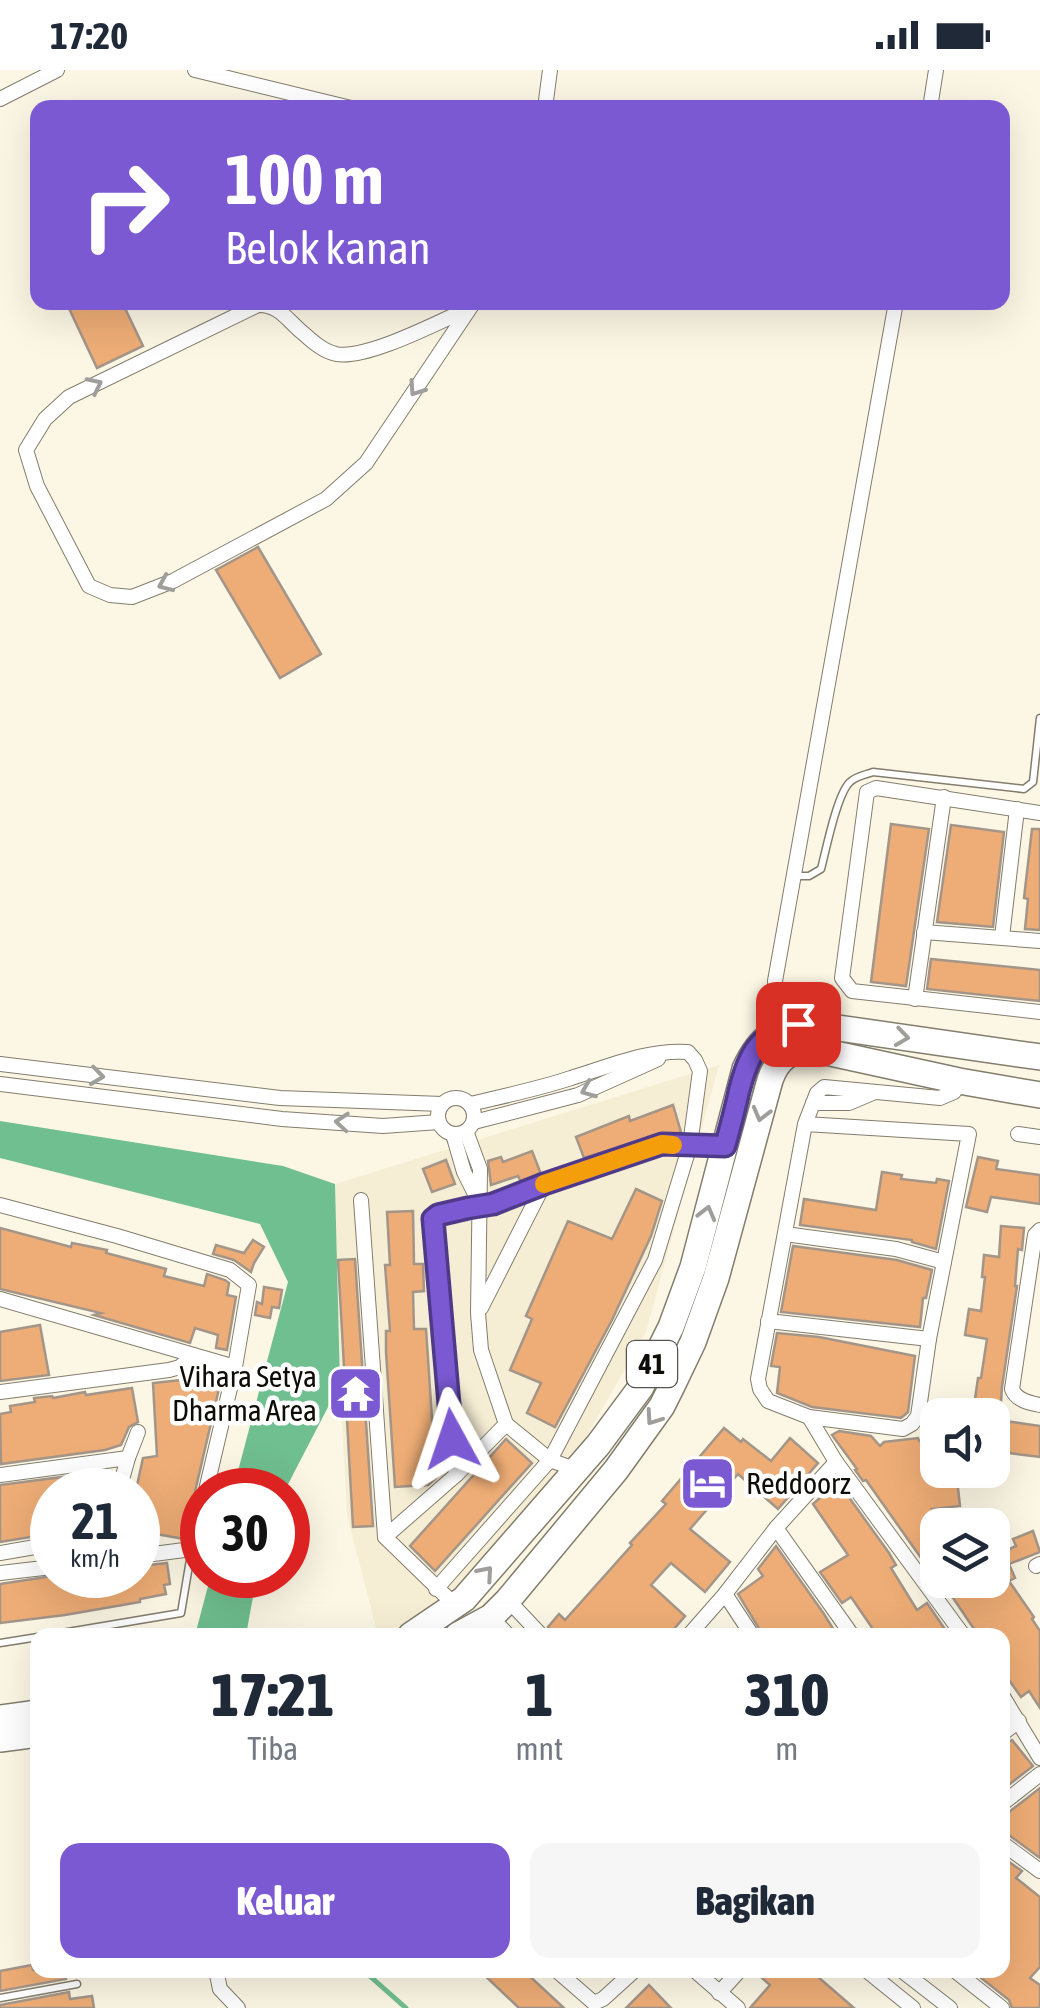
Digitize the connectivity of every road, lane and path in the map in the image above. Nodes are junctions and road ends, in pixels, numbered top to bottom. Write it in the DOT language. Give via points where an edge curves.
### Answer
graph roads {
  1 [pos="58,70"];
  2 [pos="195,70"];
  3 [pos="550,70"];
  4 [pos="936,70"];
  5 [pos="0,98"];
  6 [pos="317,100"];
  7 [pos="546,100"];
  8 [pos="931,100"];
  9 [pos="248,310"];
  10 [pos="279,310"];
  11 [pos="461,310"];
  12 [pos="469,310"];
  13 [pos="895,310"];
  14 [pos="1040,718"];
  15 [pos="944,798"];
  16 [pos="1016,810"];
  17 [pos="1040,812"];
  18 [pos="794,876"];
  19 [pos="924,932"];
  20 [pos="1002,937"];
  21 [pos="1040,941"];
  22 [pos="915,999"];
  23 [pos="1040,1012"];
  24 [pos="793,1026"];
  25 [pos="677,1051"];
  26 [pos="1040,1057"];
  27 [pos="0,1064"];
  28 [pos="0,1084"];
  29 [pos="949,1086"];
  30 [pos="1040,1095"];
  31 [pos="442,1104"];
  32 [pos="470,1104"];
  33 [pos="439,1122"];
  34 [pos="805,1124"];
  35 [pos="464,1129"];
  36 [pos="1018,1134"];
  37 [pos="1040,1137"];
  38 [pos="690,1145"];
  39 [pos="725,1146"];
  40 [pos="544,1184"];
  41 [pos="361,1200"];
  42 [pos="0,1205"];
  43 [pos="481,1206"];
  44 [pos="1040,1230"];
  45 [pos="786,1234"];
  46 [pos="944,1262"];
  47 [pos="700,1284"];
  48 [pos="0,1299"];
  49 [pos="16,1304"];
  50 [pos="0,1307"];
  51 [pos="1032,1312"];
  52 [pos="478,1313"];
  53 [pos="768,1321"];
  54 [pos="929,1339"];
  55 [pos="192,1355"];
  56 [pos="235,1367"];
  57 [pos="0,1392"];
  58 [pos="1040,1405"];
  59 [pos="808,1417"];
  60 [pos="506,1424"];
  61 [pos="138,1432"];
  62 [pos="128,1458"];
  63 [pos="550,1460"];
  64 [pos="836,1462"];
  65 [pos="125,1468"];
  66 [pos="211,1468"];
  67 [pos="577,1470"];
  68 [pos="0,1475"];
  69 [pos="456,1475"];
  70 [pos="776,1528"];
  71 [pos="384,1537"];
  72 [pos="30,1548"];
  73 [pos="0,1553"];
  74 [pos="30,1570"];
  75 [pos="0,1574"];
  76 [pos="725,1594"];
  77 [pos="184,1598"];
  78 [pos="446,1598"];
  79 [pos="499,1623"];
  80 [pos="92,1628"];
  81 [pos="418,1628"];
  82 [pos="695,1628"];
  83 [pos="747,1628"];
  84 [pos="847,1628"];
  85 [pos="958,1628"];
  86 [pos="30,1638"];
  87 [pos="0,1644"];
  88 [pos="1010,1708"];
  89 [pos="30,1714"];
  90 [pos="0,1718"];
  91 [pos="1018,1721"];
  92 [pos="1010,1728"];
  93 [pos="30,1735"];
  94 [pos="0,1738"];
  95 [pos="1040,1758"];
  96 [pos="1040,1774"];
  97 [pos="1010,1798"];
  98 [pos="1010,1849"];
  99 [pos="1040,1871"];
  100 [pos="218,1978"];
  101 [pos="565,1978"];
  102 [pos="626,1978"];
  103 [pos="706,1978"];
  104 [pos="737,1978"];
  105 [pos="876,1978"];
  106 [pos="911,1978"];
  107 [pos="964,1978"];
  108 [pos="77,1984"];
  109 [pos="220,1989"];
  110 [pos="0,1998"];
  111 [pos="728,2003"];
  112 [pos="214,2008"];
  113 [pos="238,2008"];
  114 [pos="913,2008"];
  115 [pos="950,2008"];
  116 [pos="1002,2008"];
  1 -- 5 [label="street"];
  2 -- 6 [label="street"];
  3 -- 7 [label="street"];
  4 -- 8 [label="street"];
  12 -- 9 [label="street, one-way" via="366,463 326,499 146,592 110,595 89,586 37,486 26,450 68,398"];
  10 -- 11 [label="street, one-way" via="317,345 341,354 383,345"];
  13 -- 18 [label="street"];
  14 -- 18 [label="lane" via="1029,787 872,772 856,778 841,798 821,869"];
  15 -- 16 [label="street"];
  15 -- 19 [label="street"];
  15 -- 22 [label="street" via="867,792 842,978 852,991"];
  16 -- 17 [label="street"];
  16 -- 20 [label="street"];
  18 -- 24 [label="street" via="775,981 776,1009"];
  19 -- 20 [label="street"];
  19 -- 22 [label="street"];
  20 -- 21 [label="street"];
  22 -- 23 [label="street"];
  24 -- 26 [label="highway, one-way"];
  24 -- 39 [label="highway, 41" via="765,1038 753,1052"];
  25 -- 32 [label="street"];
  25 -- 35 [label="street, one-way" via="578,1095"];
  25 -- 38 [label="street" via="688,1052 700,1072"];
  27 -- 31 [label="street, one-way" via="280,1098"];
  33 -- 28 [label="street, one-way" via="383,1126 282,1119"];
  29 -- 30 [label="highway, 41"];
  29 -- 34 [label="street" via="824,1088"];
  29 -- 47 [label="highway, 41, one-way" via="817,1050 782,1058"];
  31 -- 32 [label="street" via="459,1098"];
  31 -- 33 [label="street"];
  32 -- 35 [label="street" via="474,1116"];
  33 -- 35 [label="street"];
  34 -- 45 [label="street"];
  34 -- 46 [label="street" via="969,1134"];
  35 -- 43 [label="street" via="464,1172"];
  36 -- 37 [label="street"];
  38 -- 39 [label="street"];
  38 -- 40 [label="street" via="662,1144"];
  38 -- 63 [label="street" via="654,1260"];
  47 -- 39 [label="highway, 41, one-way"];
  40 -- 43 [label="street"];
  40 -- 52 [label="street"];
  41 -- 71 [label="street"];
  42 -- 56 [label="street" via="230,1270 249,1286"];
  43 -- 52 [label="street"];
  43 -- 69 [label="street" via="433,1219"];
  44 -- 51 [label="street" via="1034,1234"];
  45 -- 46 [label="street"];
  45 -- 53 [label="street"];
  46 -- 54 [label="street"];
  47 -- 67 [label="highway, 41" via="641,1386"];
  47 -- 79 [label="highway, 41, one-way" via="693,1342 662,1406"];
  48 -- 49 [label="street"];
  49 -- 50 [label="street"];
  49 -- 55 [label="street"];
  51 -- 58 [label="street" via="1012,1389"];
  52 -- 60 [label="street" via="480,1350"];
  53 -- 54 [label="street"];
  53 -- 59 [label="street" via="760,1389 768,1402"];
  54 -- 59 [label="street" via="918,1416 904,1430"];
  55 -- 56 [label="street"];
  55 -- 57 [label="street" via="170,1370"];
  56 -- 66 [label="street"];
  59 -- 64 [label="street"];
  60 -- 63 [label="street"];
  60 -- 69 [label="street"];
  61 -- 62 [label="street"];
  62 -- 65 [label="street"];
  62 -- 68 [label="street"];
  63 -- 67 [label="street"];
  63 -- 78 [label="street"];
  64 -- 70 [label="street"];
  64 -- 85 [label="street"];
  78 -- 67 [label="highway, 41, one-way"];
  69 -- 71 [label="street"];
  70 -- 76 [label="street"];
  70 -- 84 [label="street"];
  71 -- 78 [label="street"];
  72 -- 73 [label="street"];
  74 -- 75 [label="street"];
  76 -- 82 [label="street"];
  76 -- 83 [label="street"];
  77 -- 80 [label="lane" via="181,1613"];
  78 -- 81 [label="highway, 41"];
  86 -- 87 [label="lane"];
  88 -- 91 [label="street"];
  89 -- 90 [label="highway"];
  91 -- 92 [label="street"];
  91 -- 95 [label="street"];
  93 -- 94 [label="highway"];
  96 -- 97 [label="street"];
  98 -- 99 [label="street"];
  100 -- 109 [label="street"];
  101 -- 102 [label="street" via="594,2003"];
  103 -- 111 [label="street"];
  104 -- 111 [label="street"];
  105 -- 114 [label="street"];
  106 -- 115 [label="street"];
  107 -- 116 [label="street"];
  108 -- 110 [label="lane"];
  109 -- 112 [label="street"];
  109 -- 113 [label="street"];
}
